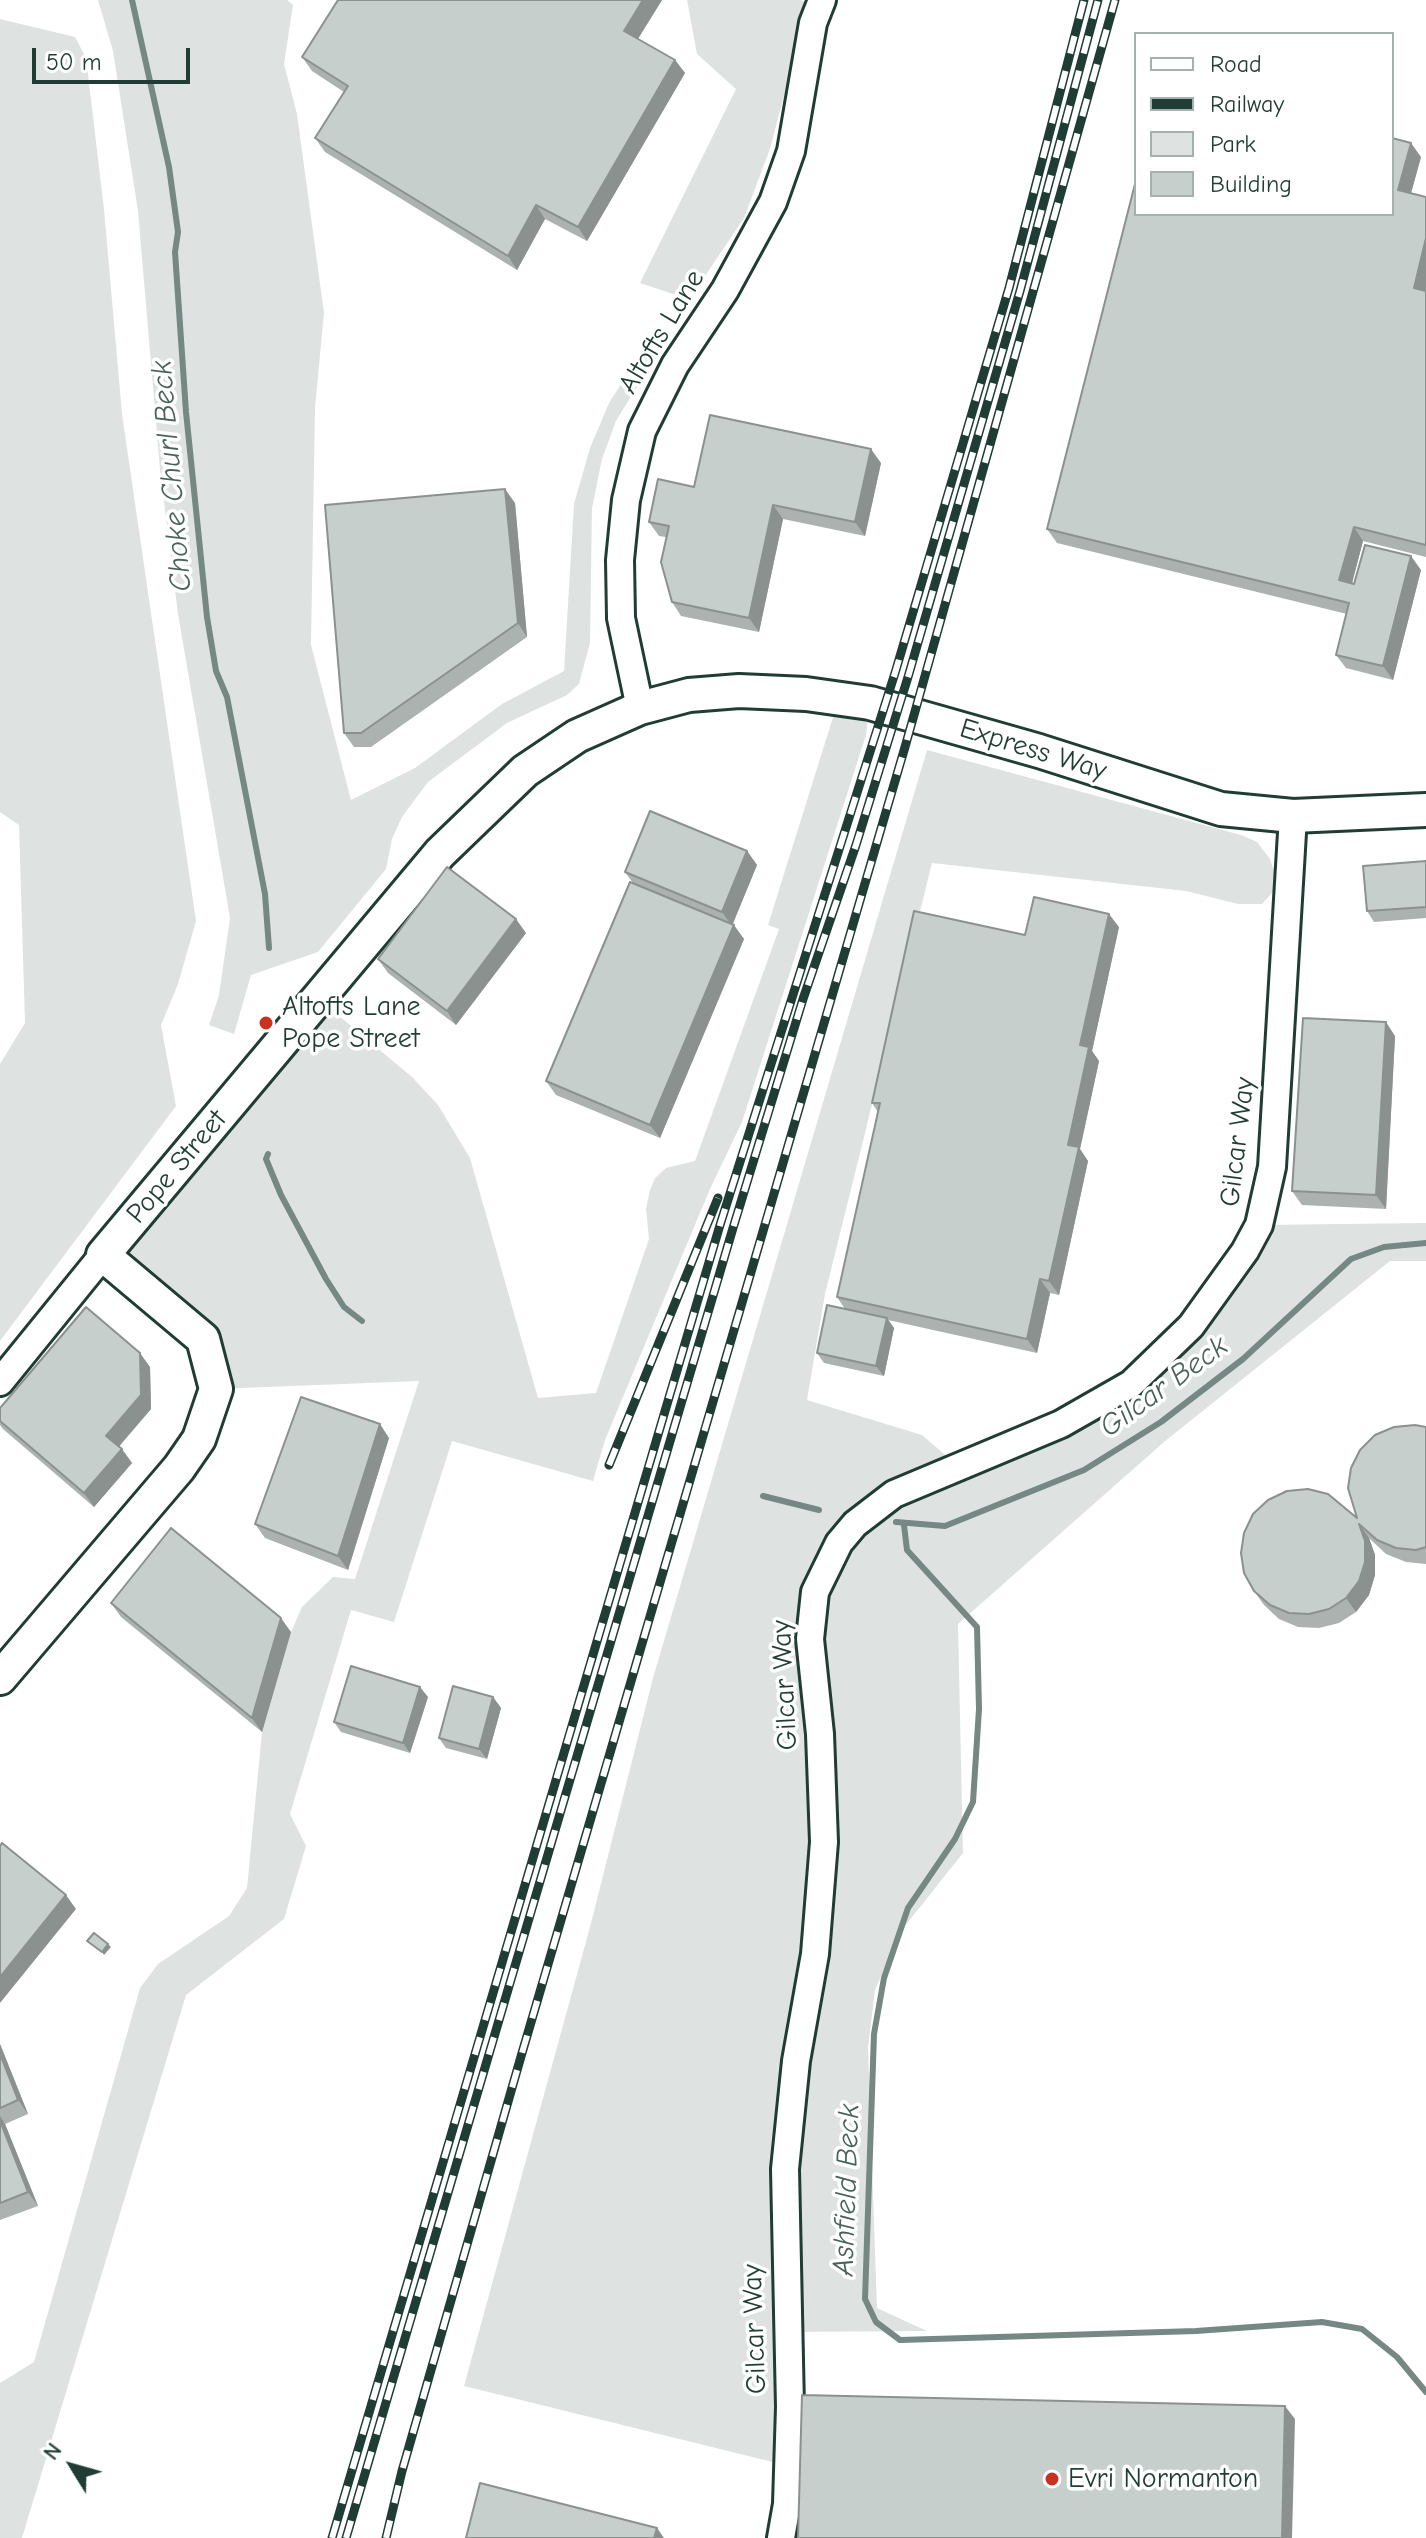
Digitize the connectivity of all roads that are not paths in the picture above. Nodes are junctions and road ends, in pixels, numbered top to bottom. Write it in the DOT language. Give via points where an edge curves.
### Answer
graph roads {
  1 [pos="822,0"];
  2 [pos="640,708"];
  3 [pos="1426,810"];
  4 [pos="1293,816"];
  5 [pos="103,1255"];
  6 [pos="0,1382"];
  7 [pos="0,1678"];
  8 [pos="781,2538"];
  1 -- 2 [label="street, Altofts Lane" via="813,23 791,151 773,202 725,290 675,365 642,431 626,500 620,560 621,618"];
  2 -- 4 [label="street, Express Way" via="689,695 739,691 870,703 1221,809"];
  2 -- 5 [label="street, Pope Street" via="577,736 525,771 440,853"];
  3 -- 4 [label="street, Express Way"];
  4 -- 8 [label="street, Gilcar Way" via="1272,1167 1259,1225 1245,1251 1191,1326 1131,1384 1061,1424 894,1494 839,1543 815,1592 810,1639 824,1842 815,1954 796,2061 785,2169 790,2407"];
  5 -- 6 [label="street"];
  5 -- 7 [label="street" via="203,1339 216,1389 199,1439 179,1468"];
}
